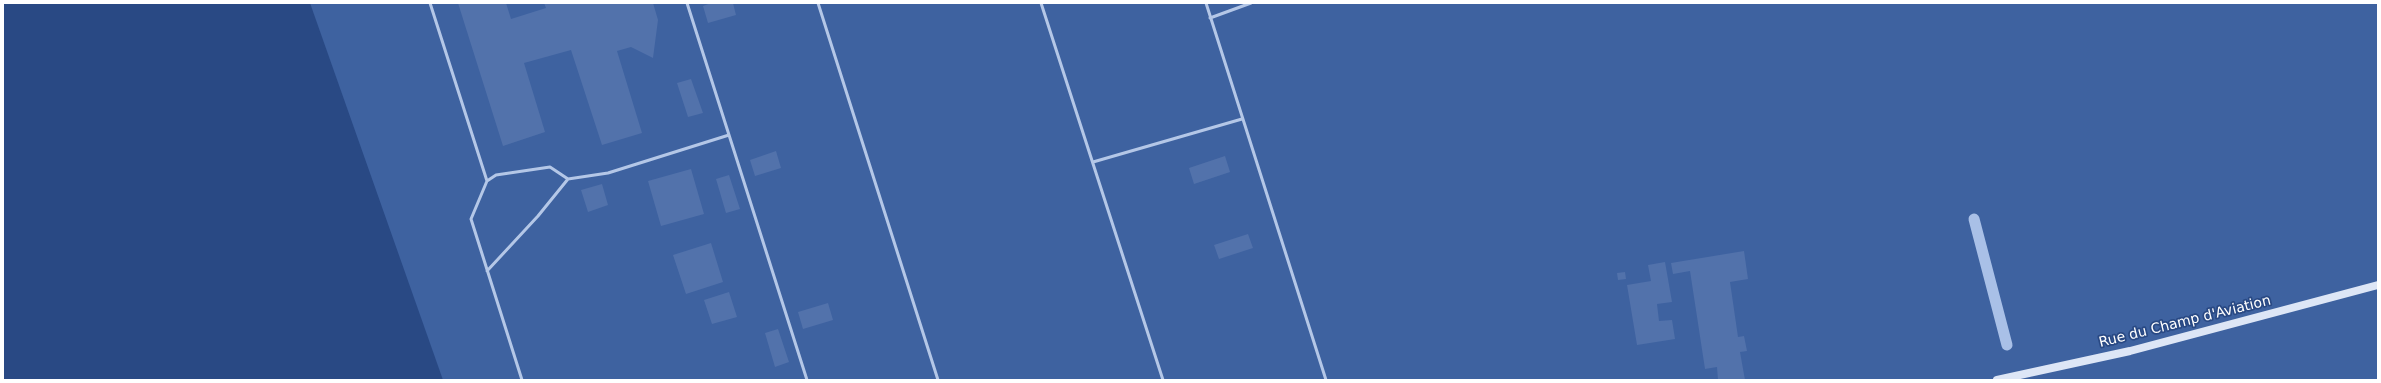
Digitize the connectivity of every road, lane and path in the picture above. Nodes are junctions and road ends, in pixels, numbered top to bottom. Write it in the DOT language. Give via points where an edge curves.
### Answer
graph roads {
  1 [pos="430,3"];
  2 [pos="687,3"];
  3 [pos="818,3"];
  4 [pos="1041,3"];
  5 [pos="1206,3"];
  6 [pos="1251,3"];
  7 [pos="1210,18"];
  8 [pos="1242,119"];
  9 [pos="729,135"];
  10 [pos="1093,162"];
  11 [pos="568,179"];
  12 [pos="487,181"];
  13 [pos="487,271"];
  14 [pos="2378,285"];
  15 [pos="522,380"];
  16 [pos="807,380"];
  17 [pos="938,380"];
  18 [pos="1163,380"];
  19 [pos="1326,380"];
  20 [pos="1996,380"];
  1 -- 12 [label="lane"];
  2 -- 9 [label="lane"];
  3 -- 17 [label="lane"];
  4 -- 10 [label="lane"];
  5 -- 7 [label="lane"];
  6 -- 7 [label="lane"];
  7 -- 8 [label="lane"];
  8 -- 10 [label="lane"];
  8 -- 19 [label="lane"];
  9 -- 11 [label="lane" via="608,173"];
  9 -- 16 [label="lane"];
  10 -- 18 [label="lane"];
  11 -- 12 [label="lane" via="550,167 496,175"];
  11 -- 13 [label="lane"];
  12 -- 13 [label="lane" via="471,219"];
  13 -- 15 [label="lane"];
  14 -- 20 [label="street, Rue du Champ d'Aviation" via="2130,351"];
}
